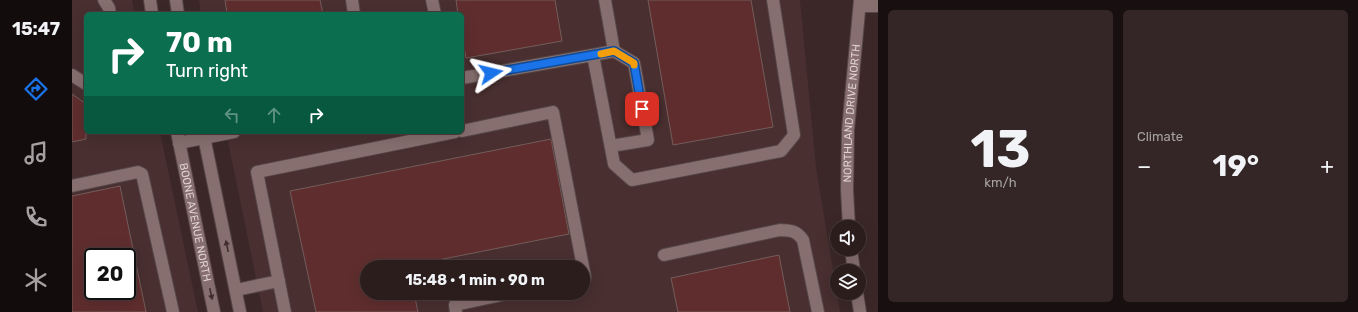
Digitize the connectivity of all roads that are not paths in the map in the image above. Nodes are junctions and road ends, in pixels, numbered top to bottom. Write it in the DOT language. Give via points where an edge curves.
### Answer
graph roads {
  1 [pos="104,0"];
  2 [pos="150,0"];
  3 [pos="176,0"];
  4 [pos="352,0"];
  5 [pos="432,0"];
  6 [pos="605,0"];
  7 [pos="773,0"];
  8 [pos="860,3"];
  9 [pos="878,6"];
  10 [pos="110,12"];
  11 [pos="152,12"];
  12 [pos="178,12"];
  13 [pos="354,12"];
  14 [pos="435,12"];
  15 [pos="614,51"];
  16 [pos="593,55"];
  17 [pos="72,75"];
  18 [pos="464,78"];
  19 [pos="84,83"];
  20 [pos="464,131"];
  21 [pos="214,134"];
  22 [pos="445,134"];
  23 [pos="204,135"];
  24 [pos="178,137"];
  25 [pos="611,146"];
  26 [pos="72,186"];
  27 [pos="849,220"];
  28 [pos="664,255"];
  29 [pos="582,260"];
  30 [pos="279,281"];
  31 [pos="236,290"];
  32 [pos="475,300"];
  33 [pos="858,300"];
  34 [pos="173,312"];
  35 [pos="214,312"];
  36 [pos="240,312"];
  37 [pos="285,312"];
  38 [pos="456,312"];
  39 [pos="818,312"];
  40 [pos="860,312"];
  1 -- 10 [label="street"];
  2 -- 11 [label="street"];
  3 -- 12 [label="street"];
  4 -- 13 [label="street"];
  5 -- 14 [label="street"];
  6 -- 15 [label="street"];
  7 -- 25 [label="street" via="794,135 781,151 632,180 614,164"];
  8 -- 9 [label="street"];
  8 -- 27 [label="street, NORTHLAND DRIVE NORTH" via="848,130"];
  15 -- 16 [label="street"];
  15 -- 25 [label="street" via="634,63 648,140"];
  16 -- 18 [label="street"];
  16 -- 25 [label="street"];
  17 -- 19 [label="street"];
  20 -- 29 [label="street" via="552,112"];
  21 -- 23 [label="street"];
  22 -- 30 [label="street" via="257,172"];
  23 -- 24 [label="street"];
  31 -- 23 [label="street, one-way"];
  24 -- 35 [label="street, BOONE AVENUE NORTH, one-way"];
  26 -- 34 [label="street" via="138,172 142,174"];
  28 -- 39 [label="street" via="780,230 791,231 803,240"];
  30 -- 31 [label="street"];
  30 -- 37 [label="street"];
  31 -- 36 [label="street"];
  32 -- 38 [label="street" via="455,304"];
  33 -- 40 [label="street"];
}
